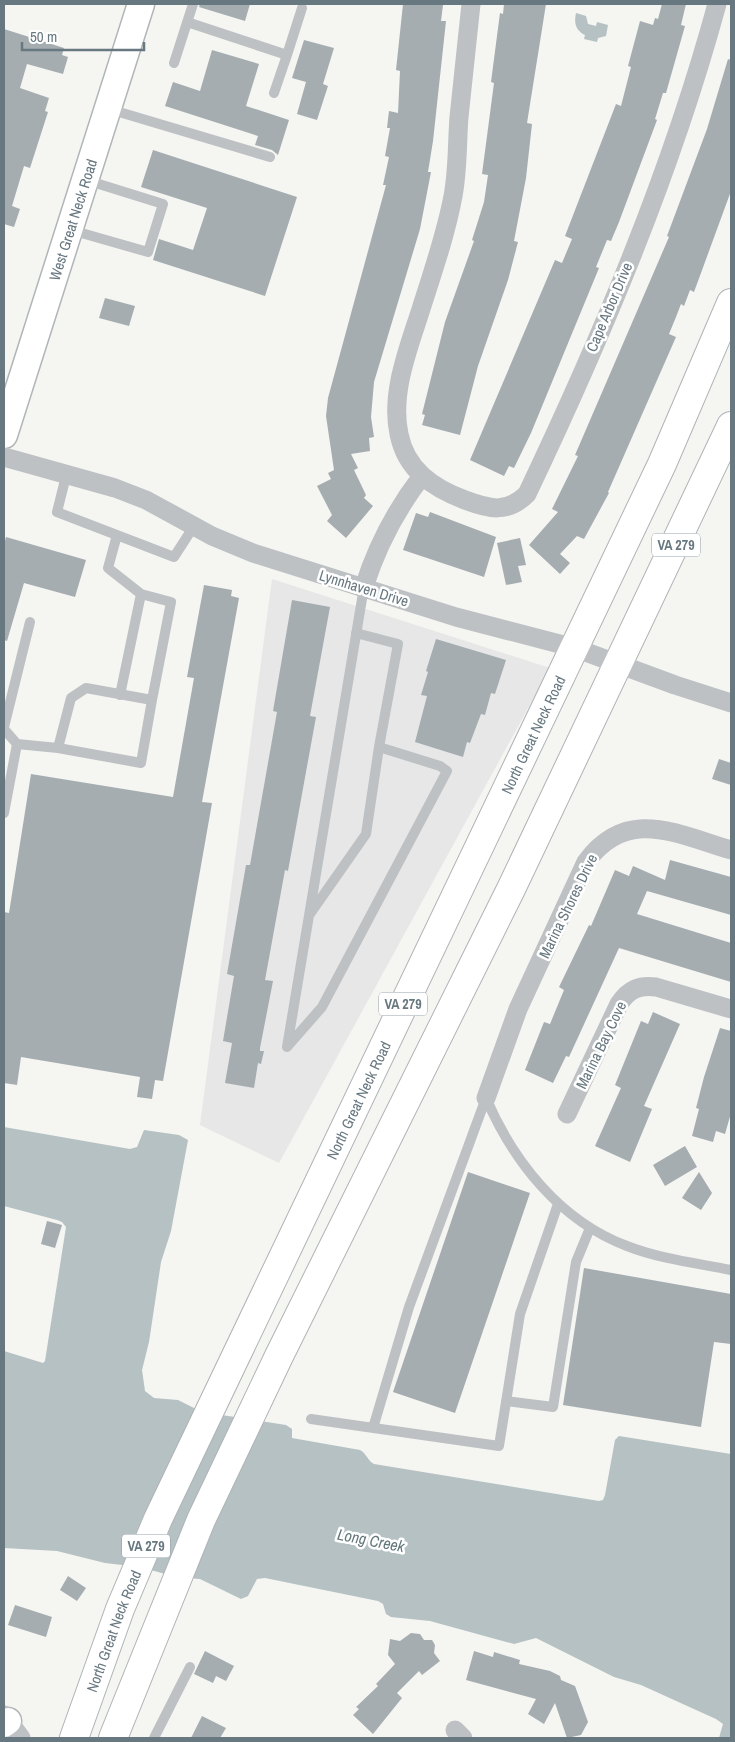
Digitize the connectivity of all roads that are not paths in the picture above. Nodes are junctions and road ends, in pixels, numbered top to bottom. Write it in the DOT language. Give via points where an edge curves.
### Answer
graph roads {
  1 [pos="141,4"];
  2 [pos="193,4"];
  3 [pos="471,4"];
  4 [pos="717,4"];
  5 [pos="302,8"];
  6 [pos="187,22"];
  7 [pos="286,54"];
  8 [pos="174,62"];
  9 [pos="274,93"];
  10 [pos="108,108"];
  11 [pos="270,157"];
  12 [pos="86,180"];
  13 [pos="70,230"];
  14 [pos="731,304"];
  15 [pos="731,426"];
  16 [pos="4,435"];
  17 [pos="4,457"];
  18 [pos="67,472"];
  19 [pos="422,476"];
  20 [pos="194,526"];
  21 [pos="117,535"];
  22 [pos="364,588"];
  23 [pos="142,594"];
  24 [pos="30,622"];
  25 [pos="356,633"];
  26 [pos="575,648"];
  27 [pos="620,664"];
  28 [pos="120,695"];
  29 [pos="152,700"];
  30 [pos="731,703"];
  31 [pos="4,728"];
  32 [pos="17,744"];
  33 [pos="379,747"];
  34 [pos="58,748"];
  35 [pos="4,813"];
  36 [pos="731,850"];
  37 [pos="308,916"];
  38 [pos="731,1010"];
  39 [pos="486,1098"];
  40 [pos="567,1114"];
  41 [pos="558,1204"];
  42 [pos="590,1228"];
  43 [pos="731,1270"];
  44 [pos="506,1401"];
  45 [pos="311,1419"];
  46 [pos="373,1428"];
  47 [pos="190,1667"];
  48 [pos="74,1738"];
  49 [pos="114,1738"];
  50 [pos="154,1738"];
  1 -- 10 [label="street, West Great Neck Road"];
  2 -- 6 [label="lane"];
  3 -- 19 [label="street, Cape Arbor Drive" via="454,193 445,234 408,351 397,416 404,451"];
  4 -- 19 [label="street, Cape Arbor Drive" via="672,151 653,201 527,494 510,507 486,508 441,491"];
  5 -- 7 [label="lane"];
  6 -- 7 [label="lane"];
  6 -- 8 [label="lane"];
  7 -- 9 [label="lane"];
  10 -- 11 [label="lane"];
  10 -- 12 [label="street, West Great Neck Road"];
  12 -- 13 [label="street, West Great Neck Road"];
  12 -- 13 [label="lane" via="163,204 148,252"];
  13 -- 16 [label="street, West Great Neck Road"];
  14 -- 26 [label="main road, North Great Neck Road / VA 279" via="662,464"];
  15 -- 27 [label="main road, VA 279"];
  17 -- 18 [label="street, Lynnhaven Drive"];
  18 -- 20 [label="street, Lynnhaven Drive" via="146,500"];
  18 -- 21 [label="lane" via="57,512"];
  19 -- 22 [label="street" via="387,528"];
  20 -- 21 [label="lane" via="174,558"];
  20 -- 22 [label="street, Lynnhaven Drive" via="253,553"];
  21 -- 23 [label="lane" via="108,568"];
  22 -- 25 [label="lane"];
  22 -- 26 [label="street, Lynnhaven Drive" via="499,630"];
  23 -- 28 [label="lane"];
  23 -- 29 [label="lane" via="171,602"];
  24 -- 31 [label="lane"];
  25 -- 33 [label="lane" via="398,644"];
  25 -- 37 [label="lane"];
  26 -- 27 [label="street, Lynnhaven Drive"];
  26 -- 48 [label="main road, North Great Neck Road / VA 279" via="148,1543 120,1609"];
  27 -- 30 [label="street, Lynnhaven Drive"];
  27 -- 49 [label="main road, VA 279" via="272,1370 195,1535"];
  28 -- 29 [label="lane"];
  28 -- 34 [label="lane" via="86,688 71,698"];
  29 -- 34 [label="lane" via="141,762"];
  31 -- 32 [label="lane"];
  32 -- 34 [label="lane"];
  32 -- 35 [label="lane"];
  33 -- 37 [label="lane" via="366,834"];
  33 -- 37 [label="lane" via="440,766 446,771 322,1007 286,1047"];
  36 -- 39 [label="street, Marina Shores Drive" via="656,828 641,827 625,830 595,850 586,862 518,1009"];
  38 -- 40 [label="street, Marina Bay Cove" via="656,987 634,988 619,1004"];
  39 -- 41 [label="lane" via="516,1157"];
  39 -- 46 [label="lane" via="409,1307"];
  41 -- 42 [label="lane"];
  41 -- 44 [label="lane" via="520,1314"];
  42 -- 43 [label="lane" via="626,1246"];
  42 -- 44 [label="lane" via="576,1262 553,1407"];
  44 -- 46 [label="lane" via="498,1446"];
  45 -- 46 [label="lane"];
  47 -- 50 [label="lane"];
}
